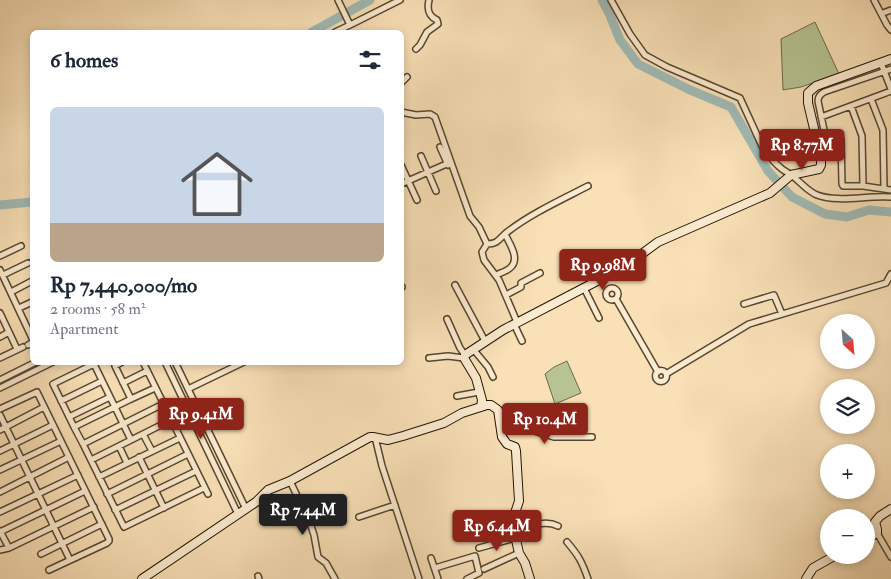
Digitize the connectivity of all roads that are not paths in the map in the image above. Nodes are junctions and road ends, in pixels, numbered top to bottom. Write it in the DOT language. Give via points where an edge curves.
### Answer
graph roads {
  1 [pos="400,0"];
  2 [pos="429,0"];
  3 [pos="611,0"];
  4 [pos="874,0"];
  5 [pos="339,2"];
  6 [pos="891,10"];
  7 [pos="884,13"];
  8 [pos="349,22"];
  9 [pos="338,30"];
  10 [pos="891,30"];
  11 [pos="416,49"];
  12 [pos="891,59"];
  13 [pos="881,63"];
  14 [pos="891,69"];
  15 [pos="885,71"];
  16 [pos="407,77"];
  17 [pos="404,80"];
  18 [pos="891,90"];
  19 [pos="871,99"];
  20 [pos="852,106"];
  21 [pos="404,113"];
  22 [pos="822,117"];
  23 [pos="440,147"];
  24 [pos="421,156"];
  25 [pos="449,162"];
  26 [pos="884,166"];
  27 [pos="891,167"];
  28 [pos="404,172"];
  29 [pos="428,172"];
  30 [pos="791,175"];
  31 [pos="408,181"];
  32 [pos="404,183"];
  33 [pos="457,184"];
  34 [pos="588,186"];
  35 [pos="863,186"];
  36 [pos="884,189"];
  37 [pos="891,190"];
  38 [pos="436,191"];
  39 [pos="891,197"];
  40 [pos="417,200"];
  41 [pos="505,234"];
  42 [pos="487,244"];
  43 [pos="21,246"];
  44 [pos="0,256"];
  45 [pos="28,263"];
  46 [pos="1,272"];
  47 [pos="540,273"];
  48 [pos="891,274"];
  49 [pos="496,275"];
  50 [pos="602,278"];
  51 [pos="30,282"];
  52 [pos="455,285"];
  53 [pos="584,288"];
  54 [pos="11,292"];
  55 [pos="506,295"];
  56 [pos="30,303"];
  57 [pos="744,304"];
  58 [pos="19,308"];
  59 [pos="782,314"];
  60 [pos="1,316"];
  61 [pos="599,318"];
  62 [pos="447,319"];
  63 [pos="30,323"];
  64 [pos="516,323"];
  65 [pos="27,325"];
  66 [pos="9,332"];
  67 [pos="30,333"];
  68 [pos="0,337"];
  69 [pos="485,341"];
  70 [pos="522,341"];
  71 [pos="28,345"];
  72 [pos="17,349"];
  73 [pos="473,349"];
  74 [pos="464,357"];
  75 [pos="0,358"];
  76 [pos="429,358"];
  77 [pos="30,365"];
  78 [pos="47,365"];
  79 [pos="90,365"];
  80 [pos="95,365"];
  81 [pos="114,365"];
  82 [pos="144,365"];
  83 [pos="166,365"];
  84 [pos="176,365"];
  85 [pos="238,365"];
  86 [pos="147,371"];
  87 [pos="658,372"];
  88 [pos="666,374"];
  89 [pos="494,376"];
  90 [pos="0,380"];
  91 [pos="102,380"];
  92 [pos="123,383"];
  93 [pos="0,388"];
  94 [pos="155,388"];
  95 [pos="189,392"];
  96 [pos="478,392"];
  97 [pos="457,396"];
  98 [pos="110,397"];
  99 [pos="182,398"];
  100 [pos="131,399"];
  101 [pos="61,401"];
  102 [pos="163,404"];
  103 [pos="44,407"];
  104 [pos="115,407"];
  105 [pos="481,407"];
  106 [pos="520,409"];
  107 [pos="0,410"];
  108 [pos="0,415"];
  109 [pos="69,417"];
  110 [pos="171,420"];
  111 [pos="501,423"];
  112 [pos="123,424"];
  113 [pos="53,425"];
  114 [pos="6,427"];
  115 [pos="74,428"];
  116 [pos="523,428"];
  117 [pos="0,430"];
  118 [pos="143,434"];
  119 [pos="592,436"];
  120 [pos="374,437"];
  121 [pos="180,438"];
  122 [pos="131,440"];
  123 [pos="61,441"];
  124 [pos="14,444"];
  125 [pos="83,444"];
  126 [pos="118,446"];
  127 [pos="0,451"];
  128 [pos="152,451"];
  129 [pos="188,454"];
  130 [pos="69,457"];
  131 [pos="139,457"];
  132 [pos="22,460"];
  133 [pos="91,460"];
  134 [pos="127,464"];
  135 [pos="0,470"];
  136 [pos="196,471"];
  137 [pos="148,474"];
  138 [pos="78,475"];
  139 [pos="30,477"];
  140 [pos="99,477"];
  141 [pos="290,481"];
  142 [pos="204,488"];
  143 [pos="156,490"];
  144 [pos="85,491"];
  145 [pos="0,492"];
  146 [pos="38,494"];
  147 [pos="107,494"];
  148 [pos="208,494"];
  149 [pos="395,505"];
  150 [pos="94,507"];
  151 [pos="164,508"];
  152 [pos="46,509"];
  153 [pos="246,509"];
  154 [pos="891,509"];
  155 [pos="116,510"];
  156 [pos="0,512"];
  157 [pos="238,514"];
  158 [pos="359,517"];
  159 [pos="102,524"];
  160 [pos="558,526"];
  161 [pos="54,527"];
  162 [pos="0,532"];
  163 [pos="876,533"];
  164 [pos="515,536"];
  165 [pos="567,542"];
  166 [pos="62,543"];
  167 [pos="9,548"];
  168 [pos="479,548"];
  169 [pos="0,550"];
  170 [pos="519,553"];
  171 [pos="41,554"];
  172 [pos="891,557"];
  173 [pos="431,558"];
  174 [pos="70,560"];
  175 [pos="820,564"];
  176 [pos="435,568"];
  177 [pos="484,569"];
  178 [pos="49,570"];
  179 [pos="142,579"];
  180 [pos="335,579"];
  181 [pos="419,579"];
  182 [pos="438,579"];
  183 [pos="467,579"];
  184 [pos="530,579"];
  185 [pos="588,579"];
  186 [pos="806,579"];
  1 -- 8 [label="street"];
  2 -- 11 [label="street" via="427,9 438,24 427,32"];
  3 -- 30 [label="street" via="646,55 738,96 766,153"];
  4 -- 10 [label="street"];
  5 -- 8 [label="street"];
  6 -- 7 [label="street"];
  8 -- 9 [label="street"];
  12 -- 13 [label="street"];
  13 -- 15 [label="street"];
  13 -- 30 [label="street" via="816,86 808,93 822,165 817,170"];
  14 -- 15 [label="street"];
  15 -- 18 [label="street"];
  15 -- 22 [label="street" via="820,94 818,101"];
  16 -- 17 [label="street"];
  18 -- 19 [label="street"];
  19 -- 20 [label="street"];
  19 -- 26 [label="street" via="883,130"];
  20 -- 22 [label="street"];
  20 -- 35 [label="street" via="862,136"];
  21 -- 25 [label="street" via="434,115"];
  22 -- 35 [label="street" via="826,136 841,139 842,185"];
  23 -- 25 [label="street"];
  24 -- 29 [label="street"];
  25 -- 29 [label="street"];
  25 -- 33 [label="street"];
  25 -- 42 [label="street" via="470,216"];
  26 -- 27 [label="street"];
  26 -- 36 [label="street"];
  28 -- 31 [label="street"];
  29 -- 31 [label="street"];
  29 -- 38 [label="street"];
  30 -- 39 [label="street" via="819,196"];
  30 -- 50 [label="street" via="771,192 669,237"];
  31 -- 32 [label="street"];
  31 -- 40 [label="street"];
  34 -- 41 [label="street"];
  35 -- 36 [label="street"];
  36 -- 37 [label="street"];
  41 -- 42 [label="street" via="495,243"];
  41 -- 49 [label="street" via="515,261 509,269"];
  42 -- 49 [label="street" via="482,254"];
  43 -- 44 [label="street"];
  45 -- 46 [label="street"];
  46 -- 54 [label="street"];
  47 -- 55 [label="street"];
  48 -- 59 [label="street" via="886,283"];
  49 -- 55 [label="street"];
  50 -- 53 [label="street"];
  50 -- 87 [label="street" via="609,289 618,292 616,299"];
  51 -- 54 [label="street"];
  52 -- 69 [label="street"];
  53 -- 61 [label="street"];
  53 -- 64 [label="street"];
  54 -- 58 [label="street"];
  55 -- 64 [label="street"];
  56 -- 58 [label="street"];
  57 -- 59 [label="street" via="774,295"];
  58 -- 65 [label="street"];
  59 -- 88 [label="street" via="749,324"];
  60 -- 66 [label="street"];
  62 -- 74 [label="street"];
  63 -- 65 [label="street"];
  64 -- 69 [label="street"];
  64 -- 70 [label="street"];
  65 -- 67 [label="street"];
  66 -- 68 [label="street"];
  66 -- 72 [label="street"];
  69 -- 73 [label="street"];
  71 -- 72 [label="street"];
  72 -- 75 [label="street"];
  73 -- 74 [label="street"];
  73 -- 89 [label="street"];
  74 -- 76 [label="street"];
  74 -- 96 [label="street" via="476,378"];
  77 -- 90 [label="street"];
  78 -- 93 [label="street"];
  79 -- 101 [label="street" via="53,384"];
  80 -- 91 [label="street"];
  81 -- 92 [label="street"];
  82 -- 86 [label="street"];
  83 -- 99 [label="street"];
  84 -- 95 [label="street"];
  85 -- 95 [label="street"];
  86 -- 92 [label="street"];
  86 -- 94 [label="street"];
  87 -- 88 [label="street"];
  87 -- 88 [label="street" via="656,377 661,382 666,379"];
  91 -- 98 [label="street"];
  91 -- 101 [label="street"];
  92 -- 100 [label="street"];
  94 -- 100 [label="street"];
  94 -- 102 [label="street"];
  95 -- 99 [label="street"];
  95 -- 153 [label="street"];
  96 -- 97 [label="street"];
  96 -- 105 [label="street"];
  98 -- 104 [label="street"];
  98 -- 109 [label="street"];
  99 -- 157 [label="street"];
  100 -- 104 [label="street"];
  101 -- 109 [label="street"];
  102 -- 110 [label="street"];
  102 -- 112 [label="street"];
  103 -- 107 [label="street" via="35,392"];
  103 -- 113 [label="street"];
  103 -- 114 [label="street"];
  104 -- 112 [label="street"];
  104 -- 115 [label="street"];
  105 -- 111 [label="street" via="492,405 496,408"];
  105 -- 120 [label="street" via="403,436 388,440"];
  106 -- 116 [label="street"];
  108 -- 114 [label="street"];
  109 -- 115 [label="street"];
  110 -- 118 [label="street"];
  110 -- 121 [label="street"];
  111 -- 116 [label="street"];
  111 -- 164 [label="street" via="502,437 515,447 517,456 519,501 512,520"];
  112 -- 122 [label="street"];
  112 -- 125 [label="street"];
  113 -- 123 [label="street"];
  113 -- 124 [label="street"];
  114 -- 117 [label="street"];
  114 -- 124 [label="street"];
  115 -- 125 [label="street"];
  116 -- 119 [label="street" via="554,437"];
  118 -- 122 [label="street"];
  118 -- 128 [label="street"];
  120 -- 141 [label="street"];
  120 -- 149 [label="street"];
  121 -- 128 [label="street"];
  121 -- 129 [label="street"];
  122 -- 126 [label="street"];
  123 -- 130 [label="street"];
  123 -- 132 [label="street"];
  124 -- 127 [label="street"];
  124 -- 132 [label="street"];
  125 -- 133 [label="street"];
  126 -- 133 [label="street"];
  126 -- 134 [label="street"];
  128 -- 131 [label="street"];
  129 -- 136 [label="street"];
  129 -- 137 [label="street"];
  130 -- 138 [label="street"];
  130 -- 139 [label="street"];
  131 -- 134 [label="street"];
  131 -- 137 [label="street"];
  132 -- 135 [label="street"];
  132 -- 139 [label="street"];
  133 -- 140 [label="street"];
  134 -- 140 [label="street"];
  136 -- 142 [label="street"];
  136 -- 143 [label="street"];
  137 -- 143 [label="street"];
  137 -- 147 [label="street"];
  138 -- 144 [label="street"];
  138 -- 146 [label="street"];
  139 -- 145 [label="street"];
  139 -- 146 [label="street"];
  140 -- 147 [label="street"];
  141 -- 153 [label="street" via="268,490"];
  141 -- 180 [label="street" via="310,523 318,557 326,563"];
  142 -- 148 [label="street"];
  142 -- 151 [label="street"];
  143 -- 151 [label="street"];
  143 -- 155 [label="street"];
  144 -- 150 [label="street"];
  144 -- 152 [label="street"];
  146 -- 152 [label="street"];
  146 -- 156 [label="street"];
  147 -- 155 [label="street"];
  149 -- 158 [label="street"];
  149 -- 181 [label="street"];
  150 -- 159 [label="street"];
  150 -- 161 [label="street"];
  151 -- 155 [label="street" via="124,527"];
  152 -- 161 [label="street"];
  152 -- 162 [label="street"];
  153 -- 157 [label="street"];
  154 -- 163 [label="street" via="877,518"];
  157 -- 179 [label="street"];
  159 -- 166 [label="street"];
  159 -- 174 [label="street" via="109,541"];
  160 -- 164 [label="street" via="538,524"];
  161 -- 166 [label="street"];
  161 -- 167 [label="street"];
  162 -- 167 [label="street"];
  163 -- 172 [label="street"];
  164 -- 168 [label="street"];
  164 -- 170 [label="street"];
  165 -- 185 [label="street" via="578,555"];
  166 -- 171 [label="street"];
  166 -- 174 [label="street"];
  167 -- 169 [label="street"];
  170 -- 177 [label="street"];
  170 -- 184 [label="street"];
  173 -- 176 [label="street"];
  174 -- 178 [label="street"];
  175 -- 186 [label="street"];
  176 -- 182 [label="street"];
  176 -- 183 [label="street" via="475,556 479,574"];
}
